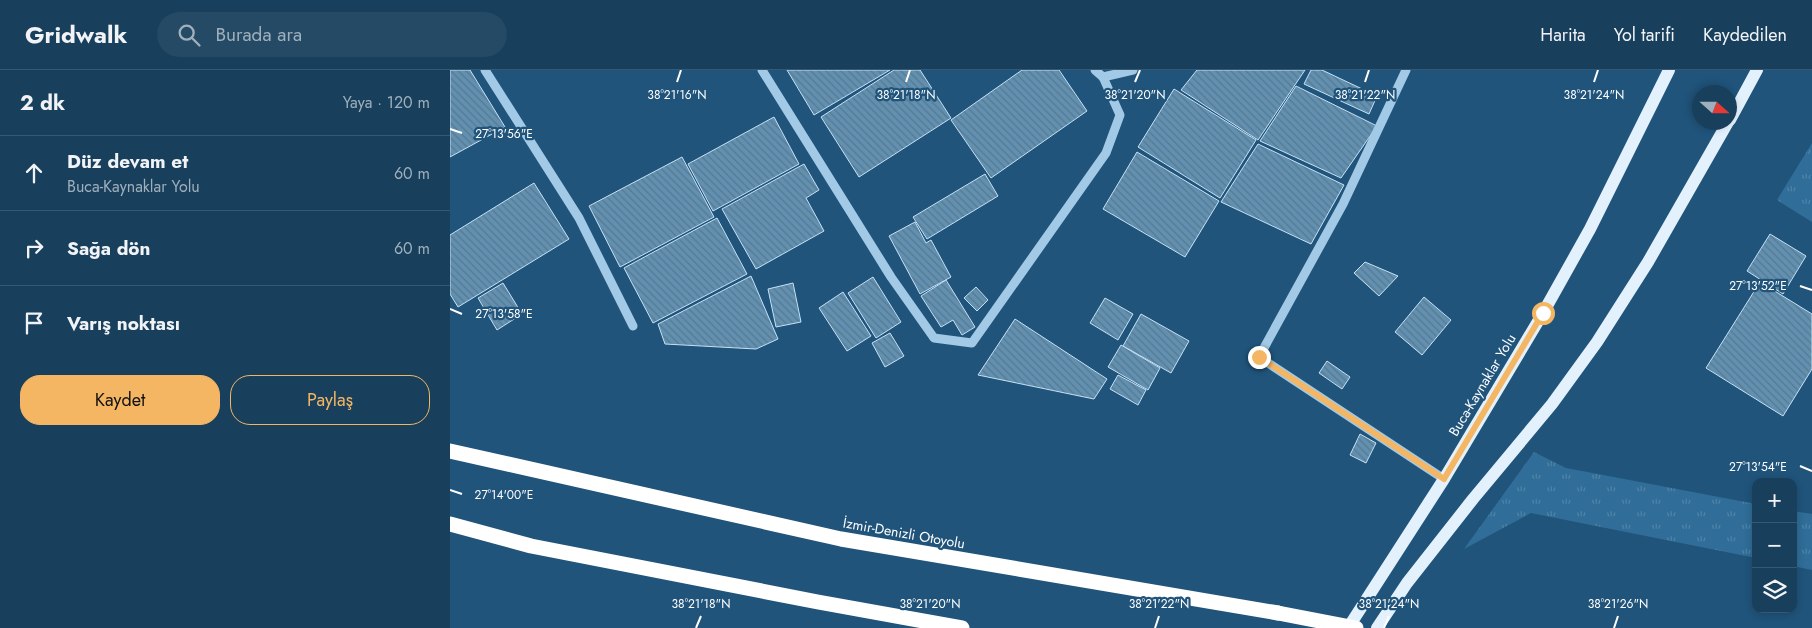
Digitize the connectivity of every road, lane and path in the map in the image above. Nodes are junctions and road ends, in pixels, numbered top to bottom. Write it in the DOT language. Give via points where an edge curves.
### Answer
graph roads {
  1 [pos="485,70"];
  2 [pos="762,70"];
  3 [pos="1095,70"];
  4 [pos="1133,70"];
  5 [pos="1406,70"];
  6 [pos="1669,70"];
  7 [pos="1757,70"];
  8 [pos="1103,78"];
  9 [pos="1737,106"];
  10 [pos="1724,130"];
  11 [pos="634,326"];
  12 [pos="450,451"];
  13 [pos="1444,479"];
  14 [pos="450,524"];
  15 [pos="962,628"];
  16 [pos="1348,628"];
  17 [pos="1356,628"];
  18 [pos="1377,628"];
  1 -- 11 [label="street" via="579,218"];
  2 -- 8 [label="street" via="891,276 934,338 972,343 1106,153 1120,115"];
  3 -- 8 [label="street"];
  4 -- 8 [label="street"];
  5 -- 13 [label="street" via="1343,204 1259,357"];
  6 -- 13 [label="main road, Buca-Kaynaklar Yolu" via="1590,229"];
  7 -- 9 [label="main road"];
  10 -- 18 [label="main road" via="1648,262 1597,342 1552,404 1407,583"];
  12 -- 17 [label="highway, İzmir-Denizli Otoyolu, bridge" via="841,539"];
  13 -- 16 [label="main road, Buca-Kaynaklar Yolu"];
  14 -- 15 [label="highway" via="532,546"];
}
